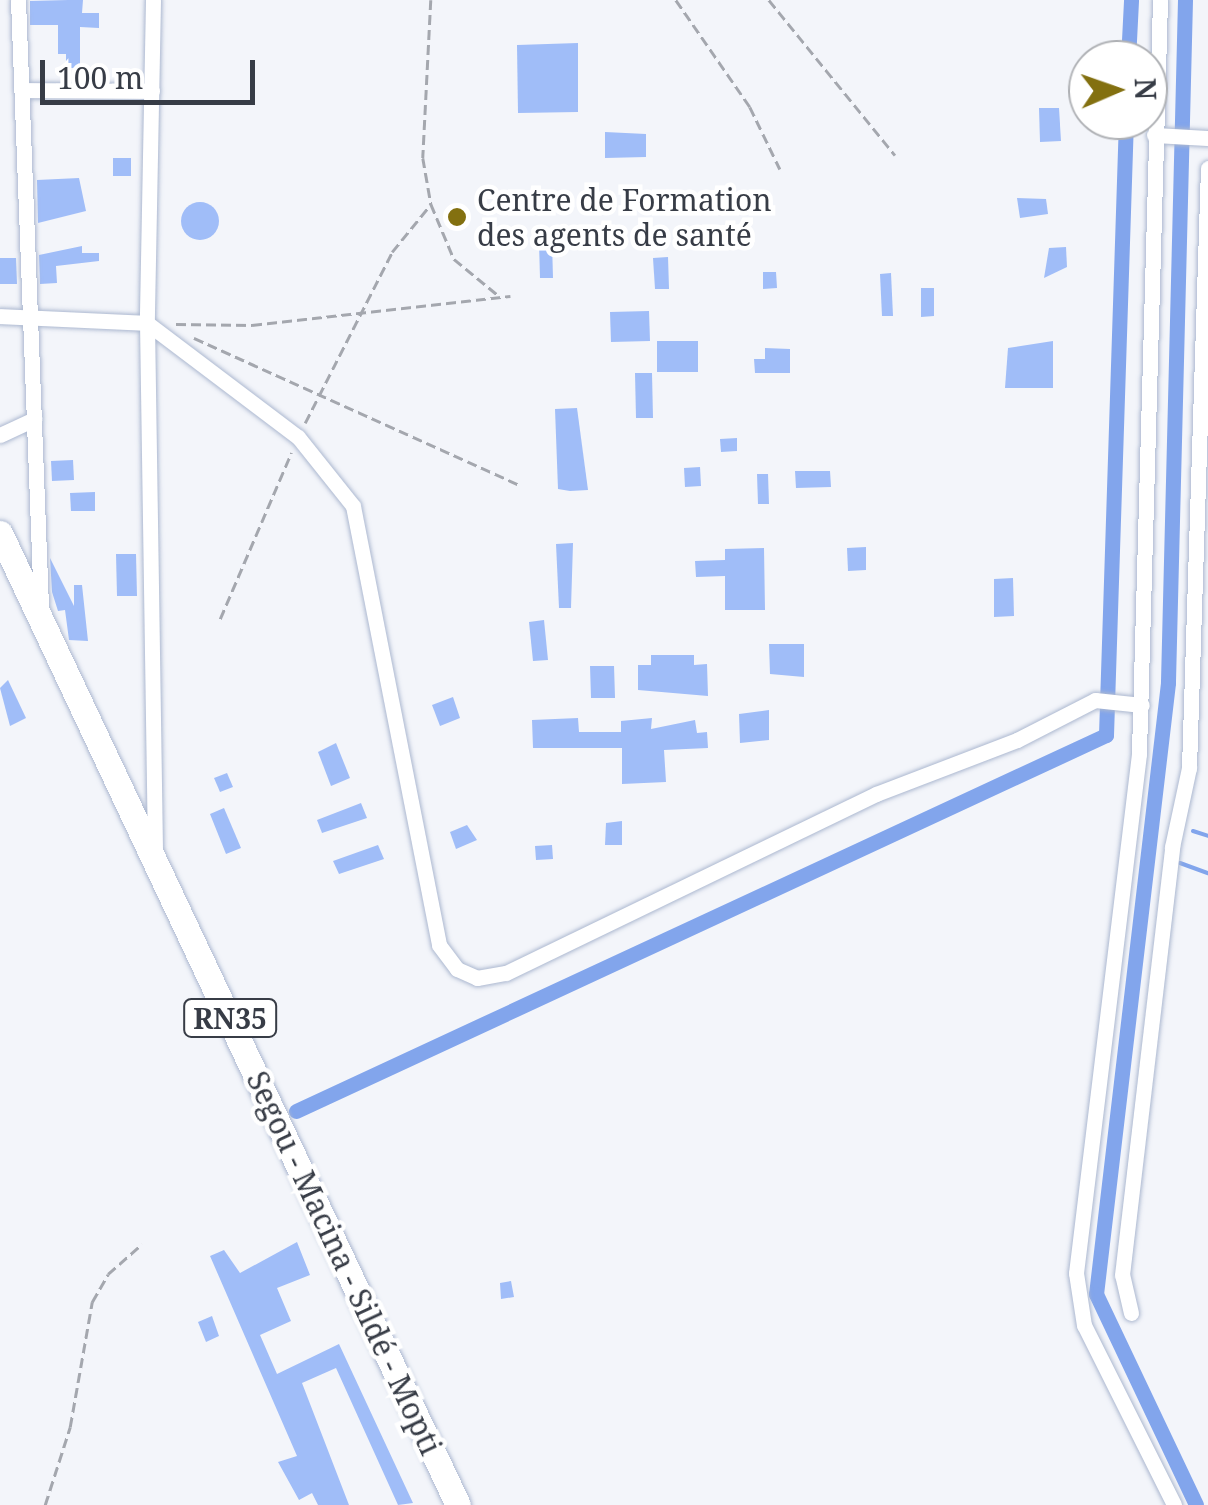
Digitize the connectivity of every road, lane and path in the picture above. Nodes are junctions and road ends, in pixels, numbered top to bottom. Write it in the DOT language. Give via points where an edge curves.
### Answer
graph roads {
  1 [pos="18,0"];
  2 [pos="153,0"];
  3 [pos="431,0"];
  4 [pos="676,0"];
  5 [pos="770,0"];
  6 [pos="1160,0"];
  7 [pos="1159,40"];
  8 [pos="22,90"];
  9 [pos="152,91"];
  10 [pos="1168,135"];
  11 [pos="1205,137"];
  12 [pos="1158,140"];
  13 [pos="896,155"];
  14 [pos="1208,168"];
  15 [pos="780,170"];
  16 [pos="431,204"];
  17 [pos="510,296"];
  18 [pos="500,297"];
  19 [pos="358,312"];
  20 [pos="30,314"];
  21 [pos="0,316"];
  22 [pos="148,317"];
  23 [pos="176,324"];
  24 [pos="318,398"];
  25 [pos="34,419"];
  26 [pos="0,435"];
  27 [pos="298,438"];
  28 [pos="520,485"];
  29 [pos="0,533"];
  30 [pos="220,619"];
  31 [pos="42,627"];
  32 [pos="1134,704"];
  33 [pos="155,856"];
  34 [pos="142,1244"];
  35 [pos="1131,1313"];
  36 [pos="45,1505"];
  37 [pos="458,1505"];
  38 [pos="1174,1505"];
  1 -- 8 [label="street"];
  2 -- 9 [label="street"];
  3 -- 16 [label="path" via="423,158"];
  4 -- 15 [label="path" via="750,107"];
  5 -- 13 [label="path"];
  6 -- 7 [label="street"];
  8 -- 9 [label="street"];
  8 -- 20 [label="street"];
  9 -- 22 [label="street"];
  10 -- 11 [label="street"];
  12 -- 32 [label="street"];
  14 -- 35 [label="street" via="1188,768 1172,847 1122,1275"];
  16 -- 18 [label="path" via="454,259"];
  16 -- 19 [label="path" via="392,252"];
  17 -- 18 [label="path"];
  18 -- 19 [label="path"];
  19 -- 23 [label="path" via="252,325"];
  19 -- 24 [label="path"];
  20 -- 21 [label="street"];
  20 -- 22 [label="street"];
  20 -- 25 [label="street"];
  22 -- 24 [label="path"];
  22 -- 27 [label="street"];
  22 -- 33 [label="street"];
  24 -- 27 [label="path"];
  24 -- 28 [label="path" via="382,419"];
  25 -- 26 [label="street"];
  25 -- 31 [label="street"];
  27 -- 30 [label="path"];
  27 -- 32 [label="street" via="353,506 439,945 457,969 477,978 506,973 876,794 1017,740 1095,700"];
  29 -- 31 [label="main road, Segou - Macina - Sildé - Mopti / RN35"];
  31 -- 33 [label="main road, Segou - Macina - Sildé - Mopti / RN35"];
  32 -- 38 [label="street" via="1076,1298"];
  33 -- 37 [label="main road, Segou - Macina - Sildé - Mopti / RN35"];
  34 -- 36 [label="path" via="108,1274 92,1302 70,1428"];
}
